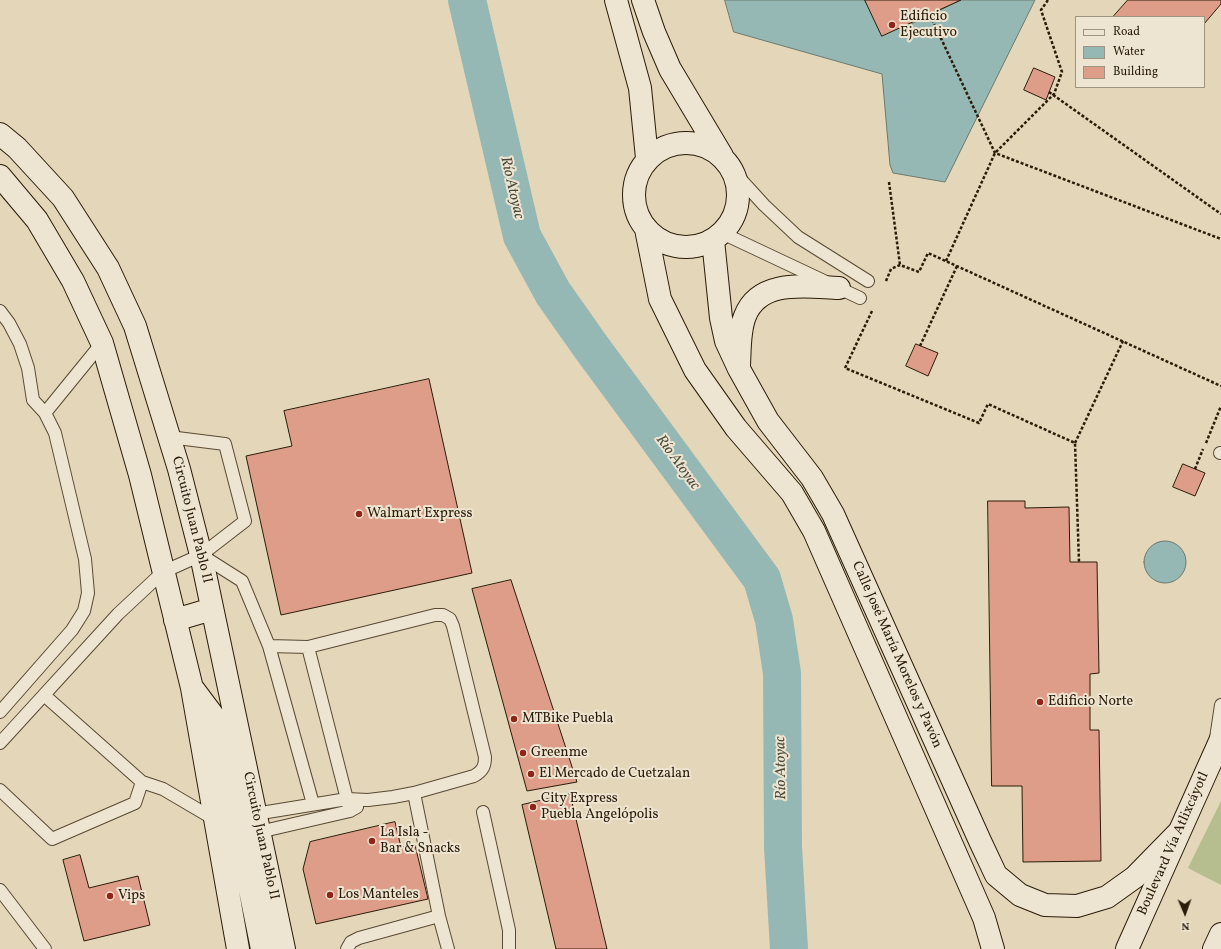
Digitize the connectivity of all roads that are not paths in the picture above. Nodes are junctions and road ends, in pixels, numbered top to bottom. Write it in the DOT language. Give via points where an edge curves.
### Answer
graph roads {
  1 [pos="616,0"];
  2 [pos="643,0"];
  3 [pos="0,134"];
  4 [pos="647,158"];
  5 [pos="728,164"];
  6 [pos="0,176"];
  7 [pos="646,229"];
  8 [pos="717,236"];
  9 [pos="868,281"];
  10 [pos="839,288"];
  11 [pos="860,298"];
  12 [pos="0,311"];
  13 [pos="102,343"];
  14 [pos="739,369"];
  15 [pos="45,413"];
  16 [pos="169,437"];
  17 [pos="201,555"];
  18 [pos="163,572"];
  19 [pos="212,609"];
  20 [pos="175,620"];
  21 [pos="269,646"];
  22 [pos="308,647"];
  23 [pos="192,688"];
  24 [pos="44,695"];
  25 [pos="1221,705"];
  26 [pos="0,712"];
  27 [pos="0,743"];
  28 [pos="1217,748"];
  29 [pos="142,782"];
  30 [pos="0,790"];
  31 [pos="414,793"];
  32 [pos="347,799"];
  33 [pos="368,800"];
  34 [pos="313,804"];
  35 [pos="350,811"];
  36 [pos="483,812"];
  37 [pos="214,819"];
  38 [pos="257,823"];
  39 [pos="1179,832"];
  40 [pos="0,890"];
  41 [pos="439,916"];
  42 [pos="1221,934"];
  43 [pos="261,943"];
  44 [pos="45,949"];
  45 [pos="238,949"];
  46 [pos="284,949"];
  47 [pos="347,949"];
  48 [pos="448,949"];
  49 [pos="509,949"];
  50 [pos="993,949"];
  51 [pos="1127,949"];
  52 [pos="1214,949"];
  1 -- 4 [label="street" via="640,88"];
  2 -- 5 [label="street" via="670,69"];
  3 -- 16 [label="street, Circuito Juan Pablo II" via="17,148 62,198 108,268 135,326"];
  4 -- 5 [label="street" via="660,148 693,143 709,148"];
  4 -- 7 [label="street" via="638,171 633,201"];
  5 -- 8 [label="street" via="738,187 738,203 732,219"];
  5 -- 9 [label="lane" via="764,205 798,237"];
  6 -- 13 [label="street" via="37,220 73,281"];
  7 -- 8 [label="street" via="666,243 677,246 696,246"];
  7 -- 50 [label="street, Calle José María Morelos y Pavón" via="660,299 695,370 736,428 792,493 814,531 984,918"];
  8 -- 10 [label="lane"];
  8 -- 14 [label="street, Calle José María Morelos y Pavón" via="721,318 726,342"];
  10 -- 11 [label="lane"];
  10 -- 14 [label="street" via="787,287 763,295 751,305 745,317 741,330"];
  12 -- 15 [label="lane" via="20,344 28,368 33,400"];
  13 -- 15 [label="lane"];
  13 -- 18 [label="street" via="140,475"];
  14 -- 39 [label="street, Calle José María Morelos y Pavón" via="768,421 812,478 834,514 996,875 1020,895 1045,905 1077,906 1107,897 1135,877"];
  15 -- 26 [label="lane" via="55,433 85,559 88,593 84,611 72,630"];
  16 -- 17 [label="street, Circuito Juan Pablo II"];
  16 -- 17 [label="lane" via="225,444 245,521"];
  17 -- 18 [label="lane"];
  17 -- 19 [label="street, Circuito Juan Pablo II"];
  17 -- 21 [label="lane" via="242,581"];
  18 -- 20 [label="street"];
  18 -- 24 [label="lane" via="118,614"];
  19 -- 20 [label="street"];
  19 -- 38 [label="street, Circuito Juan Pablo II"];
  20 -- 23 [label="street"];
  21 -- 22 [label="lane"];
  21 -- 34 [label="lane"];
  22 -- 31 [label="lane" via="435,614 450,619 485,765 481,772 474,776"];
  22 -- 32 [label="lane"];
  23 -- 37 [label="street"];
  23 -- 43 [label="street" via="215,718"];
  24 -- 27 [label="lane"];
  24 -- 29 [label="lane"];
  25 -- 28 [label="lane"];
  28 -- 39 [label="street, Boulevard Vía Atlixcáyotl"];
  29 -- 30 [label="lane" via="135,803 52,839"];
  29 -- 37 [label="lane" via="163,789"];
  31 -- 33 [label="lane"];
  31 -- 41 [label="lane"];
  32 -- 33 [label="lane"];
  32 -- 34 [label="lane"];
  32 -- 35 [label="lane"];
  33 -- 35 [label="lane"];
  34 -- 38 [label="lane"];
  35 -- 38 [label="lane"];
  36 -- 49 [label="lane" via="509,930"];
  37 -- 45 [label="street"];
  38 -- 46 [label="street, Circuito Juan Pablo II"];
  39 -- 51 [label="street, Boulevard Vía Atlixcáyotl"];
  40 -- 44 [label="lane"];
  41 -- 47 [label="lane" via="359,938 351,942"];
  41 -- 48 [label="lane"];
  42 -- 52 [label="street"];
}
